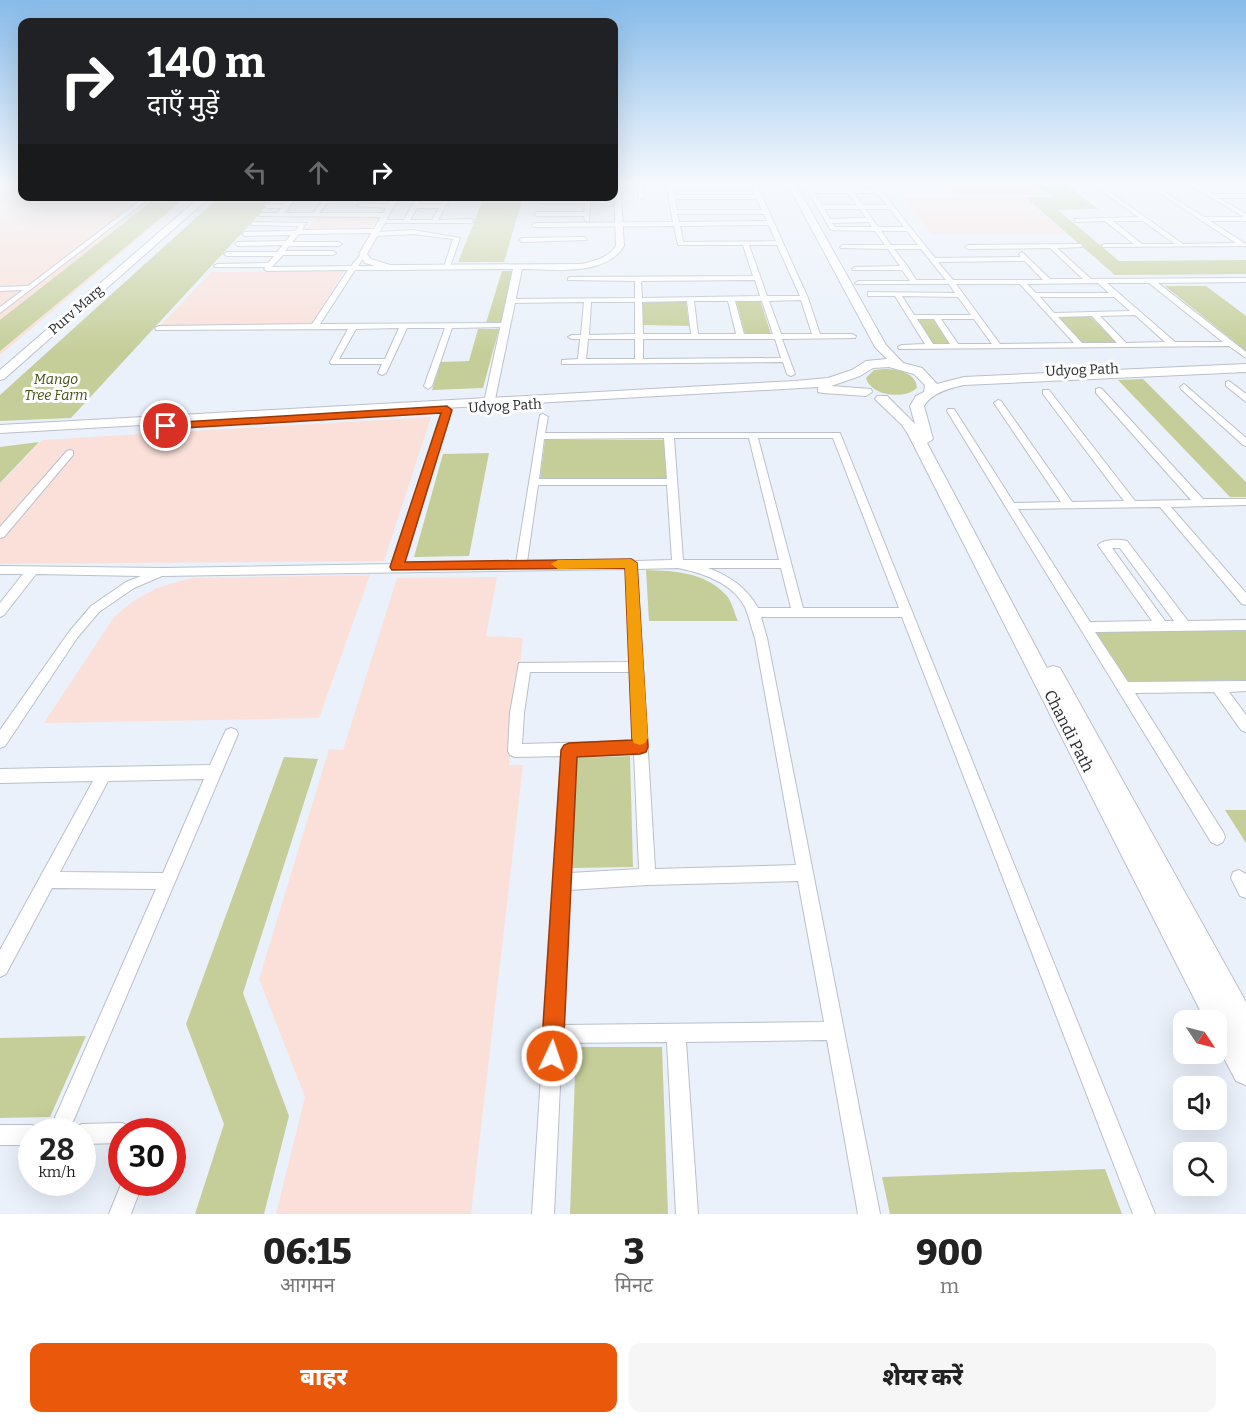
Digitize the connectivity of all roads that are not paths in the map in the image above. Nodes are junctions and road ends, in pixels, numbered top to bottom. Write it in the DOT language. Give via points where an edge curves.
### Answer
graph roads {
  1 [pos="93,240"];
  2 [pos="143,240"];
  3 [pos="157,240"];
  4 [pos="292,240"];
  5 [pos="342,240"];
  6 [pos="371,240"];
  7 [pos="456,240"];
  8 [pos="522,240"];
  9 [pos="525,240"];
  10 [pos="544,240"];
  11 [pos="585,240"];
  12 [pos="620,240"];
  13 [pos="679,240"];
  14 [pos="778,240"];
  15 [pos="817,240"];
  16 [pos="820,240"];
  17 [pos="884,240"];
  18 [pos="916,240"];
  19 [pos="1133,240"];
  20 [pos="1173,240"];
  21 [pos="745,243"];
  22 [pos="779,243"];
  23 [pos="238,244"];
  24 [pos="288,244"];
  25 [pos="339,244"];
  26 [pos="1051,246"];
  27 [pos="1080,246"];
  28 [pos="1104,246"];
  29 [pos="1141,246"];
  30 [pos="1182,246"];
  31 [pos="1245,246"];
  32 [pos="843,247"];
  33 [pos="866,247"];
  34 [pos="890,247"];
  35 [pos="922,247"];
  36 [pos="1015,247"];
  37 [pos="280,253"];
  38 [pos="333,253"];
  39 [pos="227,254"];
  40 [pos="363,254"];
  41 [pos="871,254"];
  42 [pos="1027,259"];
  43 [pos="933,260"];
  44 [pos="980,260"];
  45 [pos="876,261"];
  46 [pos="271,265"];
  47 [pos="217,266"];
  48 [pos="447,267"];
  49 [pos="518,267"];
  50 [pos="353,268"];
  51 [pos="389,268"];
  52 [pos="880,268"];
  53 [pos="906,268"];
  54 [pos="321,269"];
  55 [pos="855,269"];
  56 [pos="757,278"];
  57 [pos="570,279"];
  58 [pos="638,279"];
  59 [pos="1231,280"];
  60 [pos="1246,280"];
  61 [pos="1048,281"];
  62 [pos="1089,281"];
  63 [pos="1100,281"];
  64 [pos="1151,281"];
  65 [pos="914,282"];
  66 [pos="951,282"];
  67 [pos="1022,282"];
  68 [pos="858,283"];
  69 [pos="29,288"];
  70 [pos="0,289"];
  71 [pos="1246,291"];
  72 [pos="871,294"];
  73 [pos="897,294"];
  74 [pos="960,295"];
  75 [pos="1034,295"];
  76 [pos="1116,295"];
  77 [pos="764,298"];
  78 [pos="804,298"];
  79 [pos="690,299"];
  80 [pos="731,299"];
  81 [pos="588,300"];
  82 [pos="639,300"];
  83 [pos="511,301"];
  84 [pos="0,311"];
  85 [pos="1137,313"];
  86 [pos="1094,314"];
  87 [pos="1053,315"];
  88 [pos="911,317"];
  89 [pos="936,317"];
  90 [pos="976,317"];
  91 [pos="506,325"];
  92 [pos="449,326"];
  93 [pos="353,327"];
  94 [pos="404,327"];
  95 [pos="159,328"];
  96 [pos="314,328"];
  97 [pos="817,336"];
  98 [pos="852,336"];
  99 [pos="572,337"];
  100 [pos="584,337"];
  101 [pos="639,337"];
  102 [pos="695,337"];
  103 [pos="741,337"];
  104 [pos="778,337"];
  105 [pos="1172,344"];
  106 [pos="1231,344"];
  107 [pos="997,345"];
  108 [pos="1080,345"];
  109 [pos="1124,345"];
  110 [pos="930,346"];
  111 [pos="955,346"];
  112 [pos="902,347"];
  113 [pos="1246,356"];
  114 [pos="786,360"];
  115 [pos="387,362"];
  116 [pos="565,362"];
  117 [pos="582,362"];
  118 [pos="639,362"];
  119 [pos="0,363"];
  120 [pos="1246,363"];
  121 [pos="870,364"];
  122 [pos="898,364"];
  123 [pos="1246,368"];
  124 [pos="918,371"];
  125 [pos="382,373"];
  126 [pos="791,374"];
  127 [pos="856,374"];
  128 [pos="0,376"];
  129 [pos="1229,384"];
  130 [pos="428,386"];
  131 [pos="1185,387"];
  132 [pos="1100,391"];
  133 [pos="1046,392"];
  134 [pos="874,395"];
  135 [pos="926,395"];
  136 [pos="1246,399"];
  137 [pos="998,403"];
  138 [pos="490,404"];
  139 [pos="447,410"];
  140 [pos="951,411"];
  141 [pos="543,417"];
  142 [pos="0,429"];
  143 [pos="0,435"];
  144 [pos="540,436"];
  145 [pos="669,436"];
  146 [pos="753,436"];
  147 [pos="1246,443"];
  148 [pos="70,453"];
  149 [pos="534,482"];
  150 [pos="673,482"];
  151 [pos="1246,502"];
  152 [pos="1200,503"];
  153 [pos="1132,504"];
  154 [pos="1163,504"];
  155 [pos="1069,505"];
  156 [pos="1009,506"];
  157 [pos="4,525"];
  158 [pos="0,534"];
  159 [pos="631,563"];
  160 [pos="678,564"];
  161 [pos="786,564"];
  162 [pos="521,565"];
  163 [pos="397,567"];
  164 [pos="0,570"];
  165 [pos="33,570"];
  166 [pos="164,572"];
  167 [pos="1246,601"];
  168 [pos="0,612"];
  169 [pos="907,612"];
  170 [pos="752,613"];
  171 [pos="798,614"];
  172 [pos="1184,625"];
  173 [pos="1246,625"];
  174 [pos="1162,626"];
  175 [pos="1084,627"];
  176 [pos="636,667"];
  177 [pos="1217,686"];
  178 [pos="1246,686"];
  179 [pos="1123,688"];
  180 [pos="1246,726"];
  181 [pos="231,734"];
  182 [pos="0,742"];
  183 [pos="640,747"];
  184 [pos="569,750"];
  185 [pos="214,772"];
  186 [pos="104,774"];
  187 [pos="0,776"];
  188 [pos="1216,837"];
  189 [pos="806,873"];
  190 [pos="646,877"];
  191 [pos="47,880"];
  192 [pos="167,881"];
  193 [pos="562,882"];
  194 [pos="0,968"];
  195 [pos="1246,1030"];
  196 [pos="835,1031"];
  197 [pos="676,1033"];
  198 [pos="554,1034"];
  199 [pos="1246,1071"];
  200 [pos="65,1118"];
  201 [pos="18,1135"];
  202 [pos="0,1136"];
  203 [pos="127,1196"];
  204 [pos="120,1214"];
  205 [pos="543,1214"];
  206 [pos="687,1214"];
  207 [pos="869,1214"];
  208 [pos="1144,1214"];
  1 -- 69 [label="street"];
  2 -- 119 [label="main road, Purv Marg"];
  3 -- 128 [label="main road, Purv Marg"];
  4 -- 24 [label="street"];
  5 -- 25 [label="street"];
  6 -- 40 [label="street"];
  7 -- 48 [label="street"];
  8 -- 9 [label="street"];
  10 -- 11 [label="street"];
  12 -- 49 [label="street" via="616,253 581,266"];
  13 -- 21 [label="street" via="680,244"];
  14 -- 22 [label="street"];
  15 -- 121 [label="main road" via="870,346"];
  16 -- 122 [label="main road" via="881,347"];
  17 -- 34 [label="street"];
  18 -- 35 [label="street"];
  19 -- 29 [label="street"];
  20 -- 30 [label="street"];
  21 -- 22 [label="street"];
  21 -- 56 [label="street"];
  22 -- 78 [label="street"];
  23 -- 24 [label="street"];
  24 -- 25 [label="street"];
  24 -- 37 [label="street"];
  25 -- 38 [label="street"];
  26 -- 27 [label="street"];
  26 -- 36 [label="street"];
  26 -- 62 [label="street"];
  28 -- 29 [label="street"];
  29 -- 30 [label="street"];
  30 -- 31 [label="street"];
  32 -- 33 [label="street"];
  33 -- 34 [label="street"];
  33 -- 41 [label="street"];
  34 -- 35 [label="street"];
  34 -- 53 [label="street"];
  35 -- 43 [label="street"];
  36 -- 42 [label="street"];
  36 -- 44 [label="street" via="966,245"];
  37 -- 38 [label="street"];
  37 -- 39 [label="street"];
  37 -- 46 [label="street"];
  38 -- 54 [label="street"];
  40 -- 50 [label="street"];
  40 -- 51 [label="street" via="368,261"];
  42 -- 44 [label="street"];
  42 -- 61 [label="street"];
  43 -- 44 [label="street"];
  43 -- 66 [label="street"];
  45 -- 52 [label="street"];
  46 -- 47 [label="street"];
  46 -- 54 [label="street" via="267,269"];
  48 -- 49 [label="street"];
  48 -- 51 [label="street"];
  49 -- 83 [label="street"];
  50 -- 51 [label="street"];
  50 -- 54 [label="street"];
  50 -- 96 [label="street"];
  52 -- 53 [label="street"];
  52 -- 55 [label="street"];
  53 -- 65 [label="street"];
  56 -- 58 [label="street"];
  56 -- 77 [label="street"];
  57 -- 58 [label="street"];
  58 -- 82 [label="street"];
  59 -- 60 [label="street"];
  59 -- 64 [label="street"];
  59 -- 71 [label="street"];
  61 -- 62 [label="street"];
  61 -- 67 [label="street"];
  62 -- 63 [label="street"];
  63 -- 64 [label="street"];
  63 -- 76 [label="street"];
  64 -- 106 [label="street"];
  65 -- 66 [label="street"];
  65 -- 68 [label="street"];
  66 -- 67 [label="street"];
  66 -- 74 [label="street"];
  67 -- 75 [label="street"];
  69 -- 70 [label="street"];
  69 -- 84 [label="street"];
  72 -- 73 [label="street"];
  73 -- 74 [label="street"];
  73 -- 88 [label="street"];
  74 -- 90 [label="street"];
  75 -- 76 [label="street"];
  75 -- 87 [label="street"];
  76 -- 85 [label="street"];
  77 -- 78 [label="street"];
  77 -- 80 [label="street"];
  77 -- 104 [label="street"];
  78 -- 97 [label="street"];
  79 -- 80 [label="street"];
  79 -- 82 [label="street"];
  79 -- 102 [label="street"];
  80 -- 103 [label="street"];
  81 -- 82 [label="street"];
  81 -- 83 [label="street"];
  81 -- 100 [label="street"];
  82 -- 101 [label="street"];
  83 -- 91 [label="street"];
  85 -- 86 [label="street"];
  85 -- 105 [label="street"];
  86 -- 87 [label="street"];
  86 -- 109 [label="street"];
  87 -- 108 [label="street"];
  88 -- 89 [label="street"];
  88 -- 110 [label="street"];
  89 -- 90 [label="street"];
  89 -- 111 [label="street"];
  90 -- 107 [label="street"];
  91 -- 92 [label="street"];
  91 -- 138 [label="street"];
  92 -- 94 [label="street"];
  92 -- 130 [label="street"];
  93 -- 94 [label="street"];
  93 -- 96 [label="street"];
  93 -- 115 [label="street" via="334,362"];
  94 -- 115 [label="street"];
  95 -- 96 [label="street"];
  97 -- 98 [label="street"];
  97 -- 104 [label="street"];
  99 -- 100 [label="street"];
  100 -- 101 [label="street"];
  100 -- 117 [label="street"];
  101 -- 102 [label="street"];
  101 -- 118 [label="street"];
  102 -- 103 [label="street"];
  103 -- 104 [label="street"];
  104 -- 114 [label="street"];
  105 -- 106 [label="street"];
  105 -- 109 [label="street"];
  106 -- 113 [label="street"];
  107 -- 108 [label="street"];
  107 -- 111 [label="street"];
  108 -- 109 [label="street"];
  110 -- 111 [label="street"];
  110 -- 112 [label="street"];
  114 -- 118 [label="street"];
  114 -- 126 [label="street"];
  115 -- 125 [label="street"];
  116 -- 117 [label="street"];
  117 -- 118 [label="street"];
  120 -- 124 [label="main road, Udyog Path" via="959,375"];
  121 -- 122 [label="main road"];
  121 -- 127 [label="main road, Udyog Path"];
  122 -- 124 [label="main road, Udyog Path"];
  123 -- 135 [label="main road, Udyog Path" via="964,381 944,385"];
  124 -- 135 [label="main road" via="931,384"];
  127 -- 134 [label="main road, Chandi Path" via="855,380"];
  127 -- 138 [label="main road, Udyog Path" via="830,382 795,385"];
  129 -- 136 [label="street"];
  131 -- 147 [label="street"];
  132 -- 152 [label="street"];
  133 -- 153 [label="street"];
  134 -- 135 [label="main road, Udyog Path" via="898,402"];
  134 -- 138 [label="main road, Udyog Path" via="841,388"];
  134 -- 199 [label="main road, Chandi Path" via="907,422 915,434"];
  135 -- 195 [label="main road, Chandi Path" via="917,406 924,434"];
  137 -- 155 [label="street"];
  138 -- 139 [label="main road, Udyog Path"];
  138 -- 142 [label="main road, Udyog Path"];
  139 -- 143 [label="main road, Udyog Path"];
  139 -- 163 [label="street"];
  140 -- 156 [label="street"];
  141 -- 144 [label="street"];
  144 -- 145 [label="street"];
  144 -- 149 [label="street"];
  145 -- 146 [label="street"];
  145 -- 150 [label="street"];
  146 -- 161 [label="street"];
  146 -- 169 [label="street" via="837,435"];
  148 -- 157 [label="street"];
  149 -- 150 [label="street"];
  149 -- 162 [label="street"];
  150 -- 160 [label="street"];
  151 -- 152 [label="street"];
  152 -- 154 [label="street"];
  153 -- 154 [label="street"];
  153 -- 155 [label="street"];
  154 -- 167 [label="street"];
  155 -- 156 [label="street"];
  156 -- 175 [label="street"];
  157 -- 158 [label="street"];
  159 -- 160 [label="street"];
  159 -- 162 [label="street"];
  159 -- 176 [label="street"];
  160 -- 161 [label="street"];
  160 -- 170 [label="street" via="700,568 729,582 749,603"];
  161 -- 171 [label="street"];
  162 -- 163 [label="street"];
  163 -- 166 [label="street"];
  164 -- 165 [label="street"];
  165 -- 166 [label="street"];
  165 -- 168 [label="street"];
  166 -- 182 [label="street" via="130,585 95,609"];
  169 -- 171 [label="street"];
  169 -- 208 [label="street"];
  170 -- 171 [label="street"];
  170 -- 189 [label="street" via="762,638"];
  172 -- 173 [label="street"];
  172 -- 174 [label="street"];
  172 -- 174 [label="street" via="1123,544 1104,545"];
  174 -- 175 [label="street"];
  175 -- 179 [label="street"];
  176 -- 183 [label="street"];
  176 -- 184 [label="street" via="524,667 515,751"];
  177 -- 178 [label="street"];
  177 -- 179 [label="street"];
  177 -- 180 [label="street"];
  179 -- 188 [label="street"];
  181 -- 185 [label="street"];
  183 -- 184 [label="street"];
  183 -- 190 [label="street"];
  184 -- 193 [label="street"];
  185 -- 186 [label="street"];
  185 -- 192 [label="street"];
  186 -- 187 [label="street"];
  186 -- 191 [label="street"];
  189 -- 190 [label="street"];
  189 -- 196 [label="street"];
  190 -- 193 [label="street"];
  191 -- 192 [label="street"];
  191 -- 194 [label="street"];
  192 -- 200 [label="street"];
  193 -- 198 [label="street"];
  196 -- 197 [label="street"];
  196 -- 207 [label="street"];
  197 -- 198 [label="street"];
  197 -- 206 [label="street"];
  198 -- 205 [label="street"];
  201 -- 202 [label="street"];
  203 -- 204 [label="street"];
}
